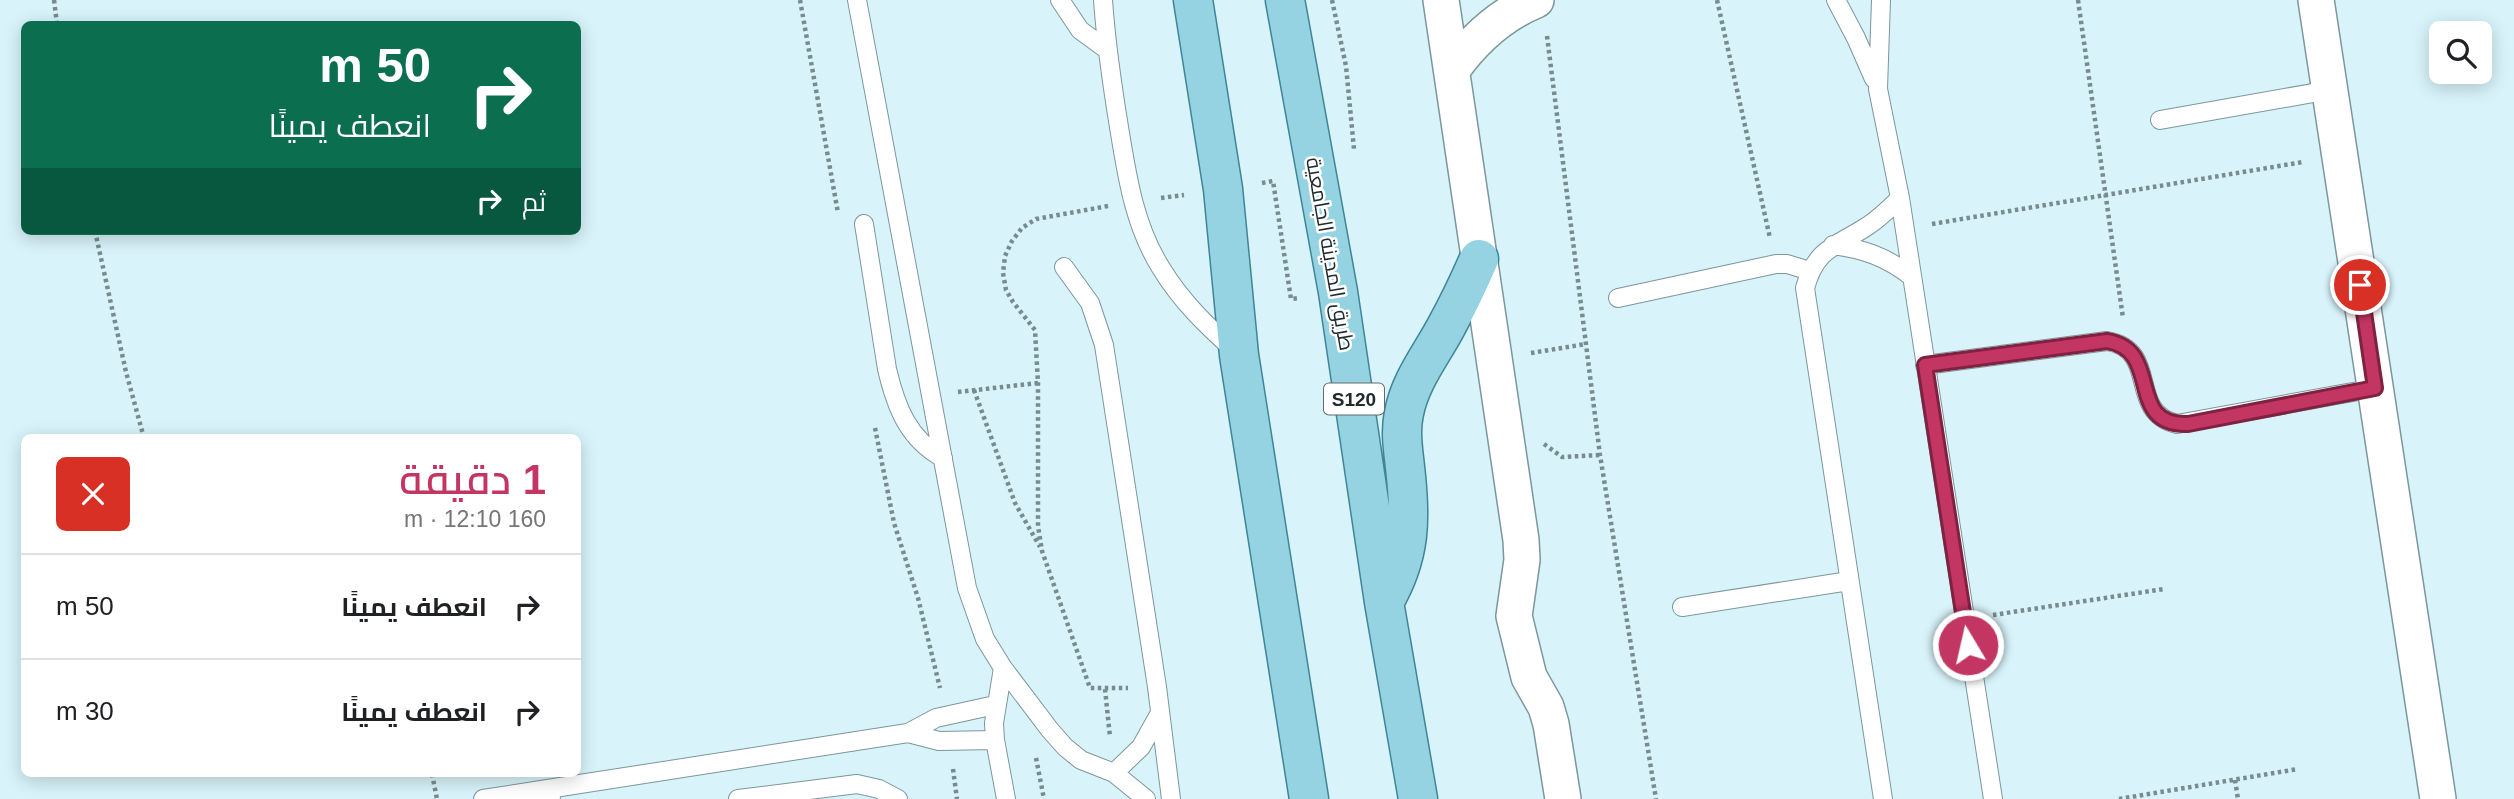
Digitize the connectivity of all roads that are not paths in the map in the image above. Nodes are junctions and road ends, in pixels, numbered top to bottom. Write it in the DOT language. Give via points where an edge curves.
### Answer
graph roads {
  1 [pos="857,0"];
  2 [pos="1060,0"];
  3 [pos="1103,0"];
  4 [pos="1193,0"];
  5 [pos="1284,0"];
  6 [pos="1441,0"];
  7 [pos="1836,0"];
  8 [pos="1881,0"];
  9 [pos="2316,0"];
  10 [pos="1541,14"];
  11 [pos="1106,49"];
  12 [pos="1452,70"];
  13 [pos="1878,89"];
  14 [pos="2330,90"];
  15 [pos="2160,120"];
  16 [pos="1900,198"];
  17 [pos="864,223"];
  18 [pos="1833,245"];
  19 [pos="1479,259"];
  20 [pos="1064,267"];
  21 [pos="1810,271"];
  22 [pos="1911,276"];
  23 [pos="1618,298"];
  24 [pos="1239,355"];
  25 [pos="1925,365"];
  26 [pos="2375,388"];
  27 [pos="943,458"];
  28 [pos="1849,580"];
  29 [pos="1384,602"];
  30 [pos="1682,607"];
  31 [pos="1003,668"];
  32 [pos="995,705"];
  33 [pos="1160,713"];
  34 [pos="908,733"];
  35 [pos="995,740"];
  36 [pos="1114,774"];
  37 [pos="845,785"];
  38 [pos="552,794"];
  39 [pos="484,799"];
  40 [pos="738,799"];
  41 [pos="832,799"];
  42 [pos="898,799"];
  43 [pos="1006,799"];
  44 [pos="1146,799"];
  45 [pos="1171,799"];
  46 [pos="1309,799"];
  47 [pos="1418,799"];
  48 [pos="1563,799"];
  49 [pos="1882,799"];
  50 [pos="1993,799"];
  51 [pos="2438,799"];
  1 -- 27 [label="lane"];
  2 -- 11 [label="lane" via="1080,30"];
  3 -- 11 [label="lane"];
  4 -- 24 [label="main road" via="1223,189"];
  5 -- 29 [label="main road, طريق المدينة الجامعية / S120" via="1338,292"];
  6 -- 12 [label="street"];
  7 -- 13 [label="lane"];
  8 -- 13 [label="lane"];
  9 -- 14 [label="street"];
  10 -- 12 [label="street" via="1491,26"];
  11 -- 24 [label="lane" via="1132,202 1146,238 1179,295 1199,320"];
  12 -- 19 [label="street"];
  13 -- 16 [label="lane"];
  14 -- 15 [label="lane"];
  14 -- 26 [label="street"];
  16 -- 18 [label="lane" via="1869,225"];
  16 -- 22 [label="lane"];
  17 -- 27 [label="lane" via="892,393 913,436"];
  18 -- 21 [label="lane"];
  18 -- 22 [label="lane" via="1875,253"];
  19 -- 29 [label="main road" via="1407,399 1401,432 1409,528 1401,567"];
  19 -- 48 [label="street" via="1521,540 1514,616 1529,677 1551,723"];
  20 -- 33 [label="lane" via="1090,303 1104,345"];
  21 -- 23 [label="lane" via="1776,264"];
  21 -- 28 [label="lane" via="1806,305"];
  22 -- 25 [label="lane"];
  24 -- 46 [label="main road"];
  25 -- 26 [label="lane" via="2107,341 2126,347 2139,363 2150,407 2177,424"];
  25 -- 50 [label="lane"];
  26 -- 51 [label="street"];
  27 -- 31 [label="lane" via="967,588 985,639"];
  28 -- 30 [label="lane"];
  28 -- 49 [label="lane"];
  29 -- 47 [label="main road, طريق المدينة الجامعية / S120"];
  31 -- 32 [label="lane"];
  31 -- 36 [label="lane" via="1065,747"];
  32 -- 34 [label="lane" via="936,718"];
  32 -- 35 [label="lane"];
  33 -- 36 [label="lane" via="1142,747"];
  33 -- 45 [label="lane"];
  34 -- 35 [label="lane" via="939,741"];
  34 -- 38 [label="lane"];
  35 -- 43 [label="lane"];
  36 -- 44 [label="lane"];
  37 -- 40 [label="lane"];
  37 -- 41 [label="lane"];
  37 -- 42 [label="lane" via="879,789"];
  38 -- 39 [label="lane"];
}
